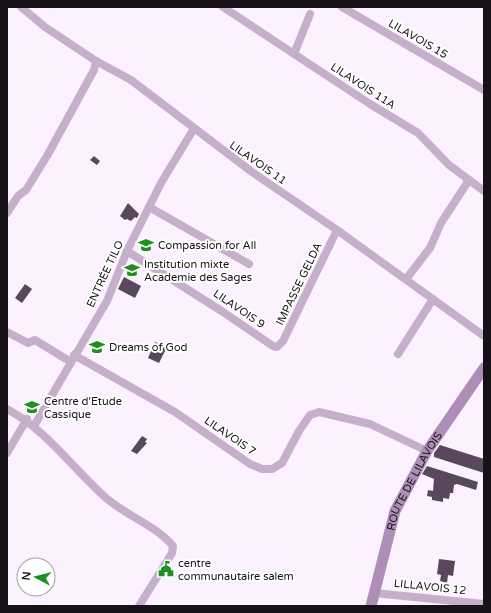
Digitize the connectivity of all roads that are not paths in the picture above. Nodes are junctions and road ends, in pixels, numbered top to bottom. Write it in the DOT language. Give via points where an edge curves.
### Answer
graph roads {
  1 [pos="21,7"];
  2 [pos="223,7"];
  3 [pos="342,7"];
  4 [pos="310,14"];
  5 [pos="294,54"];
  6 [pos="96,61"];
  7 [pos="484,90"];
  8 [pos="193,130"];
  9 [pos="469,180"];
  10 [pos="484,192"];
  11 [pos="149,207"];
  12 [pos="7,213"];
  13 [pos="337,230"];
  14 [pos="127,251"];
  15 [pos="249,264"];
  16 [pos="406,279"];
  17 [pos="433,299"];
  18 [pos="7,332"];
  19 [pos="484,336"];
  20 [pos="277,346"];
  21 [pos="398,354"];
  22 [pos="72,359"];
  23 [pos="484,368"];
  24 [pos="7,409"];
  25 [pos="26,420"];
  26 [pos="34,426"];
  27 [pos="427,451"];
  28 [pos="7,453"];
  29 [pos="374,593"];
  30 [pos="484,604"];
  31 [pos="139,606"];
  32 [pos="371,606"];
  1 -- 6 [label="street, LILAVOIS 11" via="45,27"];
  2 -- 5 [label="street, LILAVOIS 11A"];
  3 -- 7 [label="street, LILAVOIS 15"];
  4 -- 5 [label="street"];
  5 -- 9 [label="street, LILAVOIS 11A" via="418,133 449,165"];
  6 -- 8 [label="street, LILAVOIS 11" via="131,80"];
  6 -- 12 [label="street" via="94,70 47,156 26,190 18,196"];
  8 -- 11 [label="street, ENTRÉE TILO"];
  8 -- 13 [label="street, LILAVOIS 11"];
  9 -- 10 [label="street, LILAVOIS 11A"];
  9 -- 16 [label="street" via="441,223 430,248"];
  11 -- 14 [label="street, ENTRÉE TILO"];
  11 -- 15 [label="street"];
  13 -- 16 [label="street, LILAVOIS 11"];
  13 -- 20 [label="street, IMPASSE GELDA" via="283,341"];
  14 -- 20 [label="street, LILAVOIS 9" via="273,346"];
  14 -- 22 [label="street, ENTRÉE TILO" via="107,301"];
  16 -- 17 [label="street, LILAVOIS 11"];
  17 -- 19 [label="street, LILAVOIS 11"];
  17 -- 21 [label="street"];
  18 -- 22 [label="street, LILAVOIS 7" via="28,342 35,340"];
  22 -- 26 [label="street, ENTRÉE TILO"];
  22 -- 27 [label="street, LILAVOIS 7" via="175,412 250,464 262,469 272,469 282,463 310,416 319,412 370,424"];
  23 -- 27 [label="main road, ROUTE DE LILAVOIS"];
  24 -- 25 [label="street"];
  25 -- 26 [label="street"];
  25 -- 28 [label="street"];
  26 -- 31 [label="street" via="107,498 164,536 173,546 172,554"];
  27 -- 29 [label="main road, ROUTE DE LILAVOIS" via="395,511"];
  29 -- 30 [label="street, LILLAVOIS 12"];
  29 -- 32 [label="main road, ROUTE DE LILAVOIS"];
}
